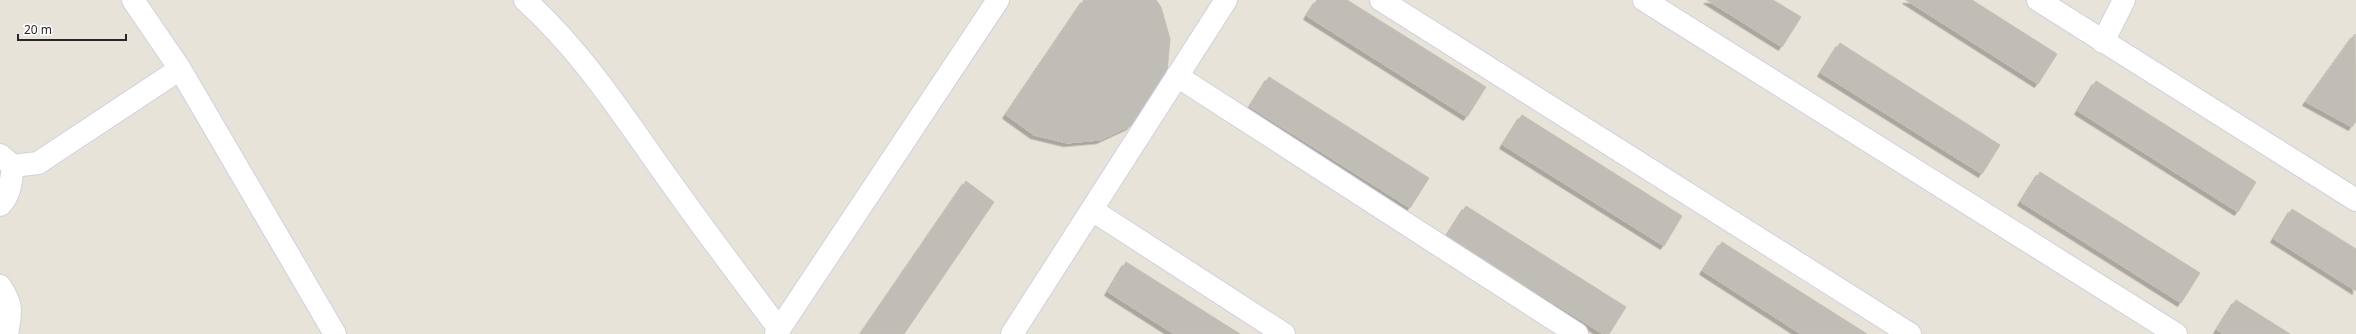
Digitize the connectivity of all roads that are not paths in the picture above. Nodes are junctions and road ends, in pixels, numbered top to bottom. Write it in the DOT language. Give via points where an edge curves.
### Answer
graph roads {
  1 [pos="133,0"];
  2 [pos="525,0"];
  3 [pos="998,0"];
  4 [pos="1226,0"];
  5 [pos="1381,0"];
  6 [pos="1644,0"];
  7 [pos="2038,0"];
  8 [pos="2124,0"];
  9 [pos="2103,42"];
  10 [pos="180,69"];
  11 [pos="1177,76"];
  12 [pos="7,161"];
  13 [pos="2356,200"];
  14 [pos="0,205"];
  15 [pos="1092,210"];
  16 [pos="0,286"];
  17 [pos="777,331"];
  18 [pos="7,334"];
  19 [pos="335,334"];
  20 [pos="1012,334"];
  21 [pos="1284,334"];
  22 [pos="1577,334"];
  23 [pos="1910,334"];
  24 [pos="2176,334"];
  1 -- 10 [label="street"];
  2 -- 17 [label="street" via="562,37 600,81"];
  3 -- 17 [label="street"];
  4 -- 11 [label="street"];
  5 -- 23 [label="street"];
  6 -- 24 [label="street"];
  7 -- 9 [label="street"];
  8 -- 9 [label="street"];
  9 -- 13 [label="street"];
  10 -- 12 [label="street" via="38,163"];
  10 -- 19 [label="street"];
  11 -- 15 [label="street"];
  11 -- 22 [label="street"];
  12 -- 14 [label="street" via="11,184 5,201"];
  15 -- 20 [label="street"];
  15 -- 21 [label="street"];
  16 -- 18 [label="street" via="10,300"];
}
